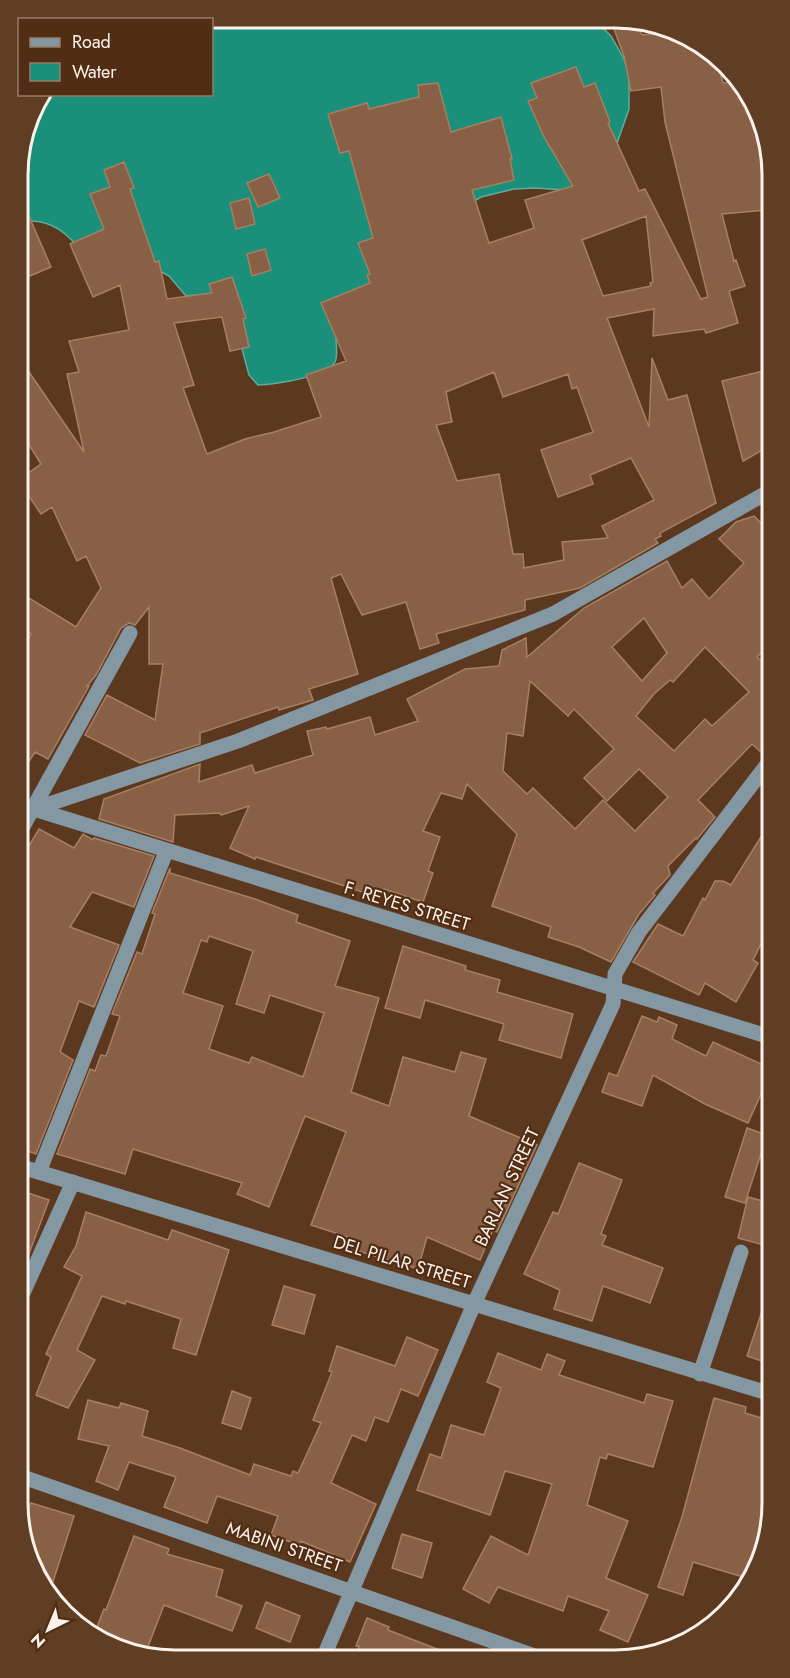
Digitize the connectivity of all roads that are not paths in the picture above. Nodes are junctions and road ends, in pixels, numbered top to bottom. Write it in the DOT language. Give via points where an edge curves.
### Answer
graph roads {
  1 [pos="762,498"];
  2 [pos="130,633"];
  3 [pos="762,772"];
  4 [pos="29,810"];
  5 [pos="29,812"];
  6 [pos="29,813"];
  7 [pos="166,852"];
  8 [pos="614,991"];
  9 [pos="761,1034"];
  10 [pos="28,1169"];
  11 [pos="39,1172"];
  12 [pos="73,1182"];
  13 [pos="741,1252"];
  14 [pos="28,1282"];
  15 [pos="474,1304"];
  16 [pos="700,1374"];
  17 [pos="761,1391"];
  18 [pos="28,1479"];
  19 [pos="350,1591"];
  20 [pos="326,1650"];
  21 [pos="518,1650"];
  1 -- 5 [label="street" via="553,614 238,741"];
  2 -- 4 [label="street"];
  3 -- 8 [label="street, BARLAN STREET" via="639,932 615,974"];
  6 -- 7 [label="street, F. REYES STREET"];
  7 -- 8 [label="street, F. REYES STREET"];
  7 -- 11 [label="street"];
  8 -- 9 [label="street, F. REYES STREET"];
  8 -- 15 [label="street, BARLAN STREET" via="613,1004"];
  10 -- 11 [label="street, DEL PILAR STREET"];
  11 -- 12 [label="street, DEL PILAR STREET"];
  12 -- 14 [label="street"];
  12 -- 15 [label="street, DEL PILAR STREET"];
  13 -- 16 [label="street"];
  15 -- 16 [label="street, DEL PILAR STREET"];
  15 -- 19 [label="street, BARLAN STREET"];
  16 -- 17 [label="street, DEL PILAR STREET"];
  18 -- 19 [label="street, MABINI STREET"];
  19 -- 20 [label="street, BARLAN STREET"];
  19 -- 21 [label="street, MABINI STREET"];
}
